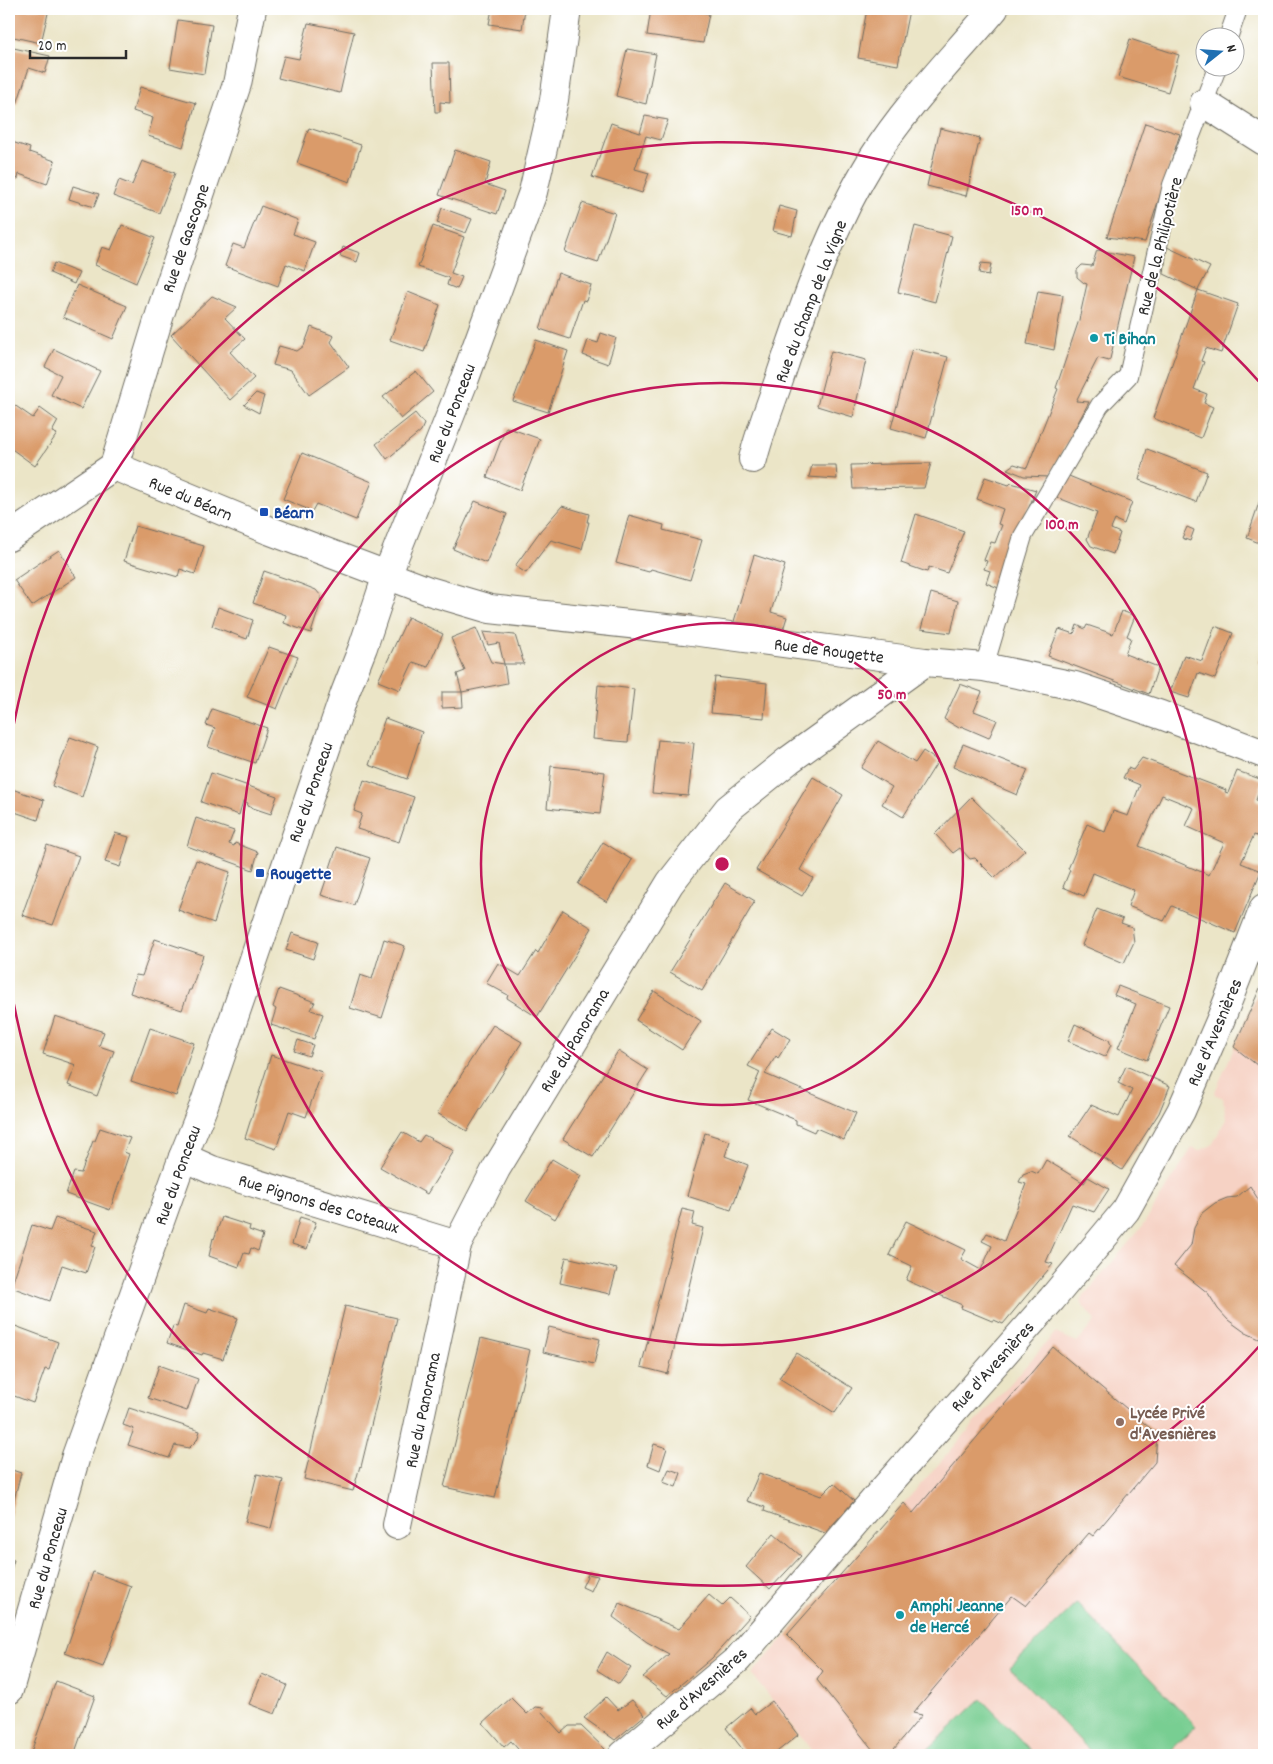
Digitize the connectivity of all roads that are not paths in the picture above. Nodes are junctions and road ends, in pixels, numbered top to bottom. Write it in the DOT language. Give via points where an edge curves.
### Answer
graph roads {
  1 [pos="252,9"];
  2 [pos="567,9"];
  3 [pos="994,9"];
  4 [pos="1238,9"];
  5 [pos="1231,28"];
  6 [pos="1213,78"];
  7 [pos="1204,103"];
  8 [pos="1264,141"];
  9 [pos="753,459"];
  10 [pos="114,466"];
  11 [pos="9,537"];
  12 [pos="387,575"];
  13 [pos="925,662"];
  14 [pos="984,667"];
  15 [pos="1264,754"];
  16 [pos="1264,908"];
  17 [pos="183,1157"];
  18 [pos="457,1245"];
  19 [pos="396,1525"];
  20 [pos="9,1690"];
  21 [pos="623,1755"];
  1 -- 10 [label="street, Rue de Gascogne" via="237,84 161,311"];
  2 -- 12 [label="street, Rue du Ponceau" via="554,100 533,192 464,381"];
  3 -- 9 [label="street, Rue du Champ de la Vigne" via="914,100 851,198 807,298"];
  4 -- 5 [label="lane"];
  6 -- 7 [label="lane, Rue de la Philipotière"];
  7 -- 8 [label="street"];
  7 -- 14 [label="lane, Rue de la Philipotière" via="1172,185 1128,376 1100,405 1023,536"];
  10 -- 11 [label="street"];
  10 -- 12 [label="street, Rue du Béarn"];
  12 -- 13 [label="street, Rue de Rougette" via="490,609 685,630"];
  12 -- 17 [label="street, Rue du Ponceau" via="204,1105"];
  13 -- 14 [label="street, Rue de Rougette"];
  13 -- 18 [label="street, Rue du Panorama" via="788,760 728,809 670,883 496,1169"];
  14 -- 15 [label="street, Rue de Rougette" via="1075,686"];
  16 -- 21 [label="street, Rue d'Avesnières" via="1181,1111 1126,1210 1052,1300 738,1659"];
  17 -- 18 [label="street, Rue Pignons des Coteaux" via="212,1170"];
  17 -- 20 [label="street, Rue du Ponceau" via="76,1456"];
  18 -- 19 [label="street, Rue du Panorama"];
}
